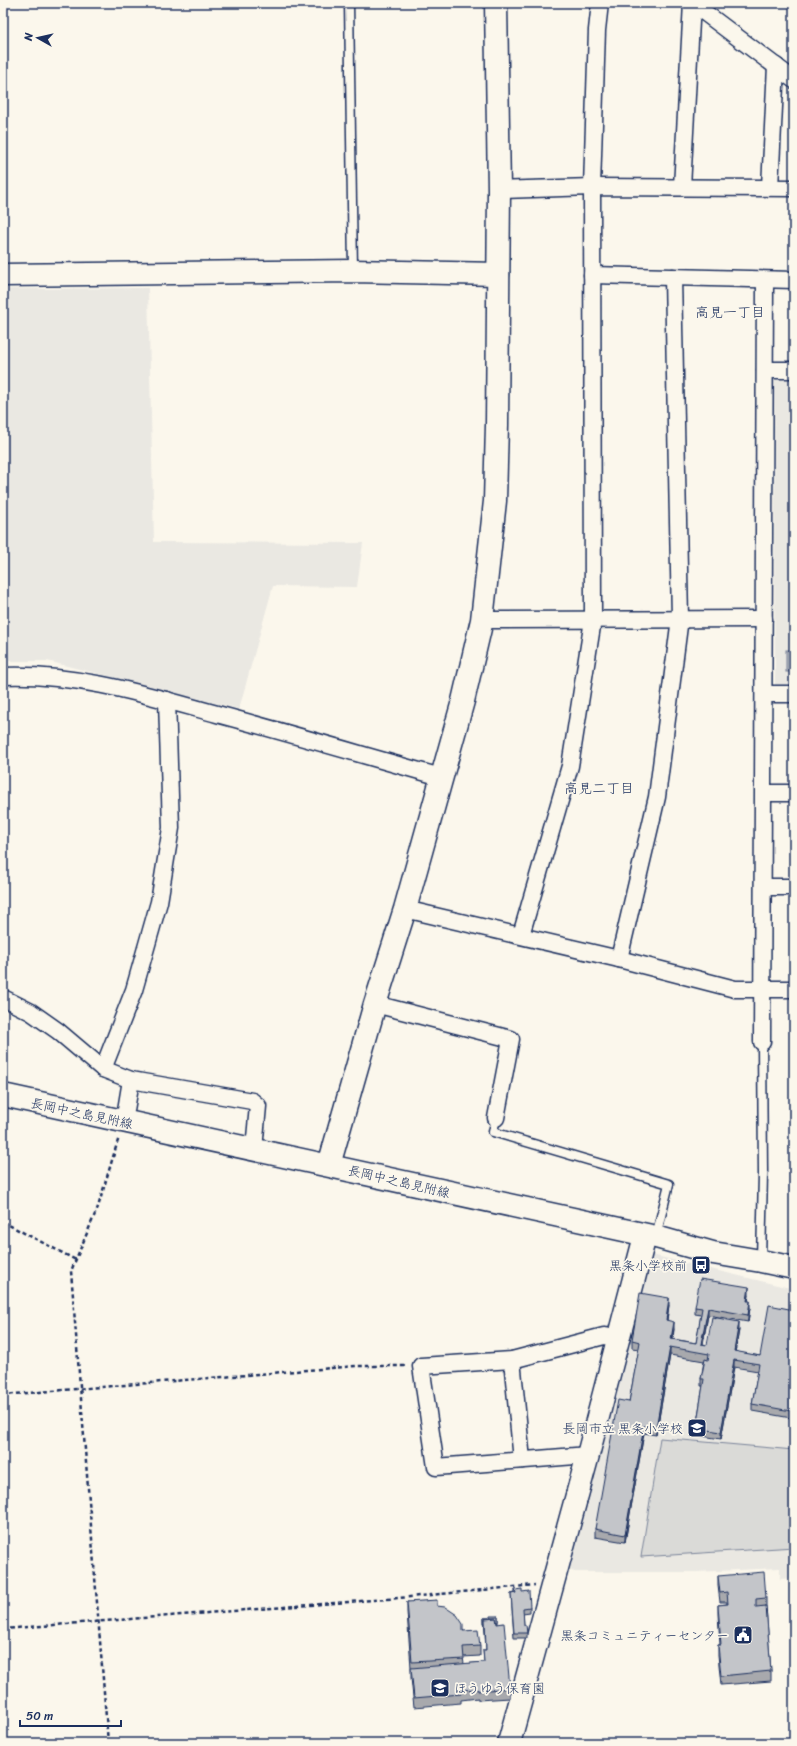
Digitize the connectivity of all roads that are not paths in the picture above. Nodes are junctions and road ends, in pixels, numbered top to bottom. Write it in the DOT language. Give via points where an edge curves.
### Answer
graph roads {
  1 [pos="349,3"];
  2 [pos="496,3"];
  3 [pos="600,3"];
  4 [pos="692,3"];
  5 [pos="776,66"];
  6 [pos="794,80"];
  7 [pos="592,187"];
  8 [pos="682,187"];
  9 [pos="770,188"];
  10 [pos="794,188"];
  11 [pos="499,190"];
  12 [pos="353,271"];
  13 [pos="498,274"];
  14 [pos="3,275"];
  15 [pos="592,275"];
  16 [pos="673,277"];
  17 [pos="765,280"];
  18 [pos="794,280"];
  19 [pos="765,370"];
  20 [pos="794,370"];
  21 [pos="680,618"];
  22 [pos="764,619"];
  23 [pos="482,620"];
  24 [pos="593,620"];
  25 [pos="3,676"];
  26 [pos="765,694"];
  27 [pos="794,694"];
  28 [pos="167,700"];
  29 [pos="441,777"];
  30 [pos="764,793"];
  31 [pos="794,793"];
  32 [pos="764,887"];
  33 [pos="794,887"];
  34 [pos="405,909"];
  35 [pos="521,935"];
  36 [pos="620,959"];
  37 [pos="763,988"];
  38 [pos="794,989"];
  39 [pos="3,998"];
  40 [pos="375,1004"];
  41 [pos="762,1042"];
  42 [pos="103,1069"];
  43 [pos="131,1080"];
  44 [pos="3,1095"];
  45 [pos="496,1118"];
  46 [pos="124,1122"];
  47 [pos="254,1149"];
  48 [pos="329,1165"];
  49 [pos="650,1236"];
  50 [pos="761,1261"];
  51 [pos="794,1268"];
  52 [pos="618,1338"];
  53 [pos="512,1360"];
  54 [pos="588,1455"];
  55 [pos="522,1460"];
  56 [pos="509,1743"];
  1 -- 12 [label="lane"];
  2 -- 11 [label="street"];
  3 -- 7 [label="street"];
  4 -- 5 [label="street"];
  4 -- 8 [label="street"];
  5 -- 6 [label="street"];
  5 -- 9 [label="street"];
  7 -- 8 [label="street"];
  7 -- 11 [label="street"];
  7 -- 15 [label="street"];
  8 -- 9 [label="street"];
  9 -- 10 [label="street"];
  11 -- 13 [label="street"];
  12 -- 13 [label="street"];
  12 -- 14 [label="street"];
  13 -- 23 [label="street" via="495,501"];
  15 -- 16 [label="street"];
  15 -- 24 [label="street"];
  16 -- 17 [label="street"];
  16 -- 21 [label="street"];
  17 -- 18 [label="street"];
  17 -- 19 [label="street"];
  19 -- 20 [label="street"];
  19 -- 22 [label="street"];
  21 -- 22 [label="street"];
  21 -- 24 [label="street"];
  21 -- 36 [label="street" via="657,797"];
  22 -- 26 [label="street"];
  23 -- 24 [label="street"];
  23 -- 29 [label="street" via="463,701"];
  24 -- 35 [label="street" via="570,766"];
  25 -- 28 [label="street" via="28,675 66,679"];
  26 -- 27 [label="street"];
  26 -- 30 [label="street"];
  28 -- 29 [label="street"];
  28 -- 42 [label="street" via="171,828 159,902 134,990"];
  29 -- 34 [label="street"];
  30 -- 31 [label="street"];
  30 -- 32 [label="street"];
  32 -- 33 [label="street"];
  32 -- 37 [label="street"];
  34 -- 35 [label="street"];
  34 -- 40 [label="street"];
  35 -- 36 [label="street"];
  36 -- 37 [label="street" via="735,989"];
  37 -- 38 [label="street"];
  37 -- 41 [label="street"];
  39 -- 42 [label="street" via="31,1012 58,1031"];
  40 -- 45 [label="street" via="511,1039"];
  40 -- 48 [label="street"];
  41 -- 50 [label="lane"];
  42 -- 43 [label="street"];
  43 -- 46 [label="street"];
  43 -- 47 [label="street" via="252,1101 258,1106"];
  44 -- 46 [label="street, 長岡中之島見附線"];
  45 -- 49 [label="lane" via="494,1132 669,1184"];
  46 -- 47 [label="street, 長岡中之島見附線"];
  47 -- 48 [label="street, 長岡中之島見附線"];
  48 -- 49 [label="street, 長岡中之島見附線"];
  49 -- 50 [label="street, 長岡中之島見附線" via="713,1253"];
  49 -- 52 [label="street"];
  50 -- 51 [label="street, 長岡中之島見附線"];
  52 -- 53 [label="street" via="604,1336"];
  52 -- 54 [label="street"];
  53 -- 55 [label="street"];
  53 -- 55 [label="street" via="421,1366 436,1467"];
  54 -- 55 [label="street"];
  54 -- 56 [label="street"];
}
